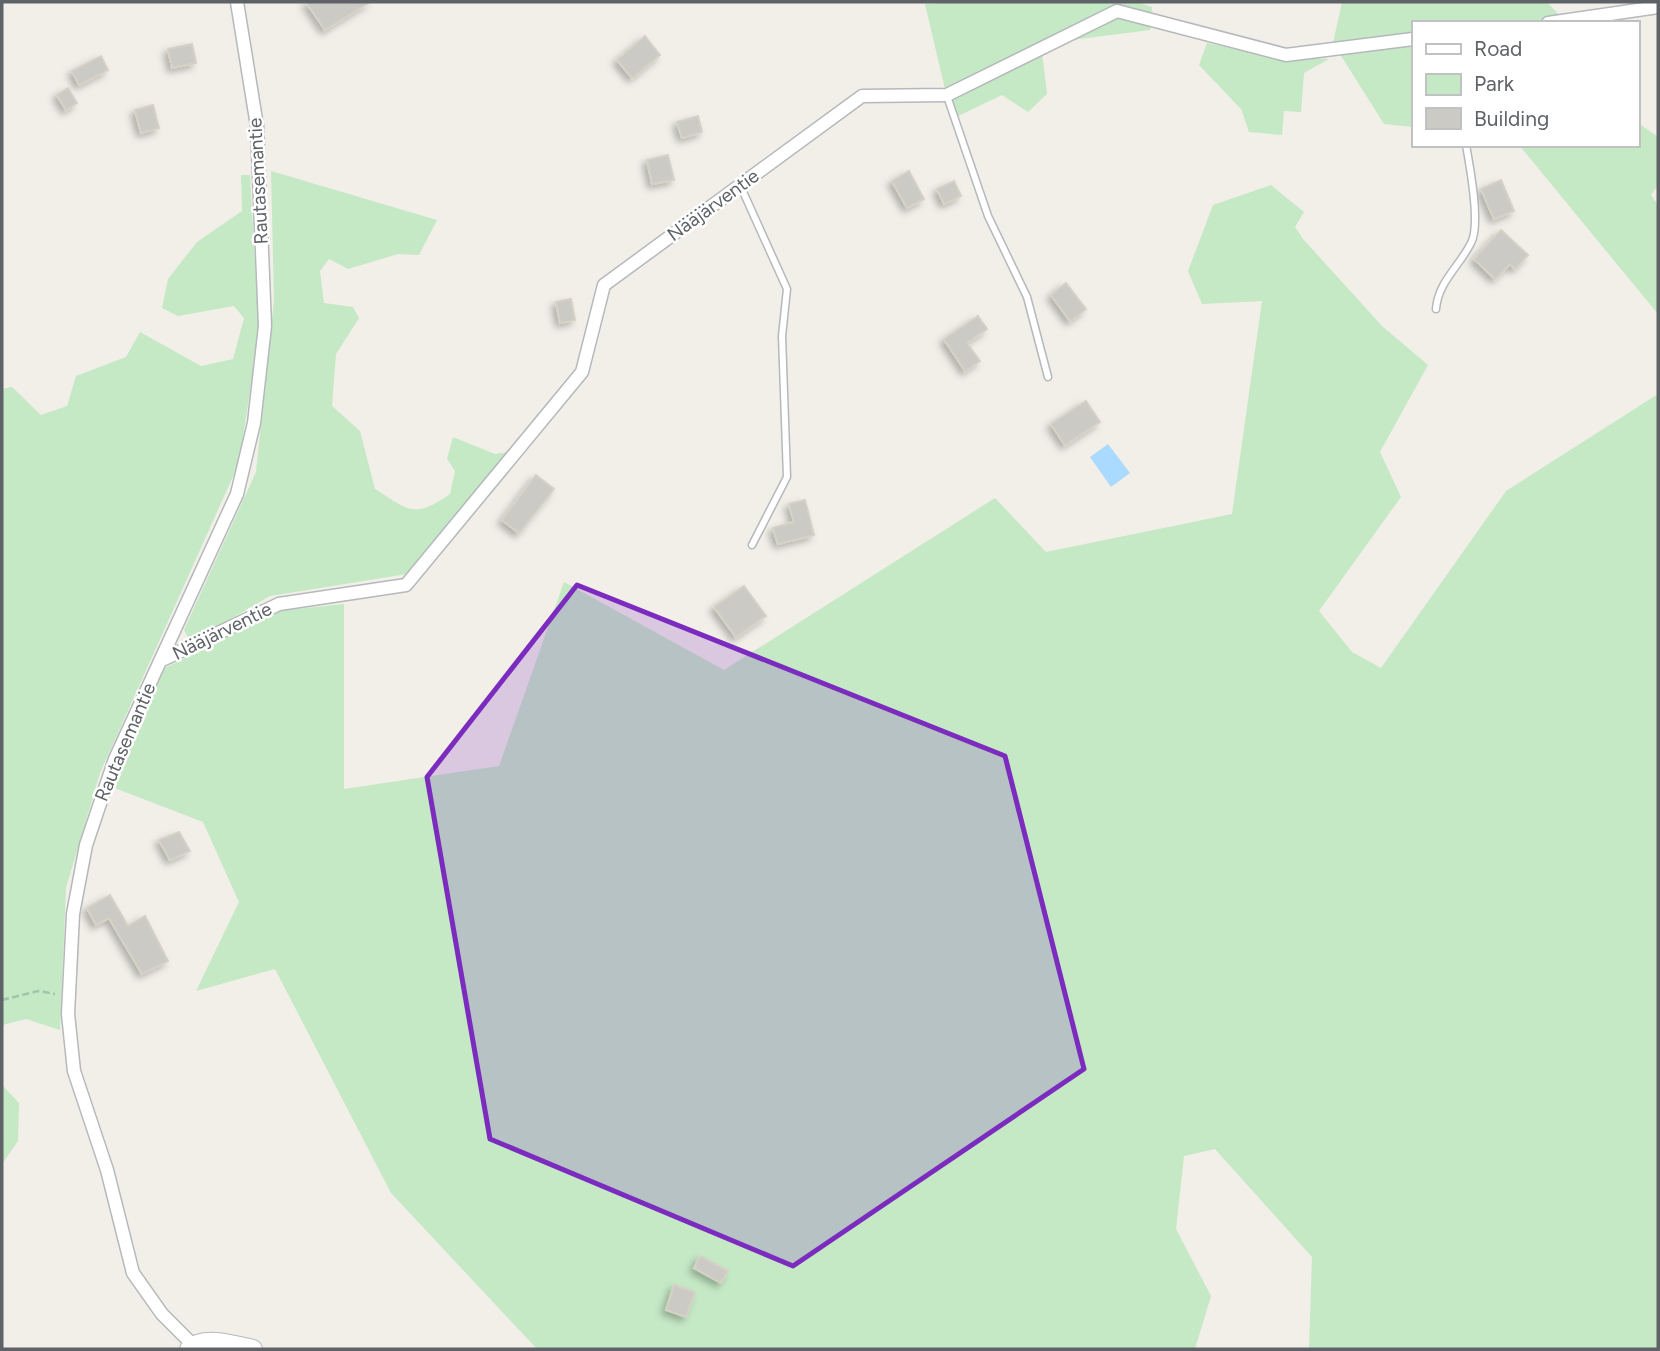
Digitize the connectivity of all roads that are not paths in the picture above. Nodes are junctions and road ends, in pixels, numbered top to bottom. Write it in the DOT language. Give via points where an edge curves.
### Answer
graph roads {
  1 [pos="237,2"];
  2 [pos="1658,7"];
  3 [pos="1562,21"];
  4 [pos="1412,39"];
  5 [pos="947,95"];
  6 [pos="1466,147"];
  7 [pos="740,185"];
  8 [pos="1436,309"];
  9 [pos="1048,377"];
  10 [pos="752,545"];
  11 [pos="160,661"];
  12 [pos="191,1347"];
  13 [pos="253,1349"];
  1 -- 11 [label="street, Rautasemantie" via="257,126 265,326 254,423 237,494"];
  2 -- 3 [label="street"];
  4 -- 5 [label="street, Nääjärventie" via="1286,55 1116,11"];
  5 -- 7 [label="street, Nääjärventie" via="862,96"];
  5 -- 9 [label="lane" via="988,216 1027,297"];
  6 -- 8 [label="lane" via="1474,193 1473,240 1437,292"];
  7 -- 10 [label="lane" via="787,289 782,336 787,477"];
  7 -- 11 [label="street, Nääjärventie" via="604,285 582,372 406,585 279,604"];
  11 -- 12 [label="street, Rautasemantie" via="115,759 86,845 73,914 69,997 74,1071 134,1273"];
  12 -- 13 [label="street" via="212,1342"];
}
